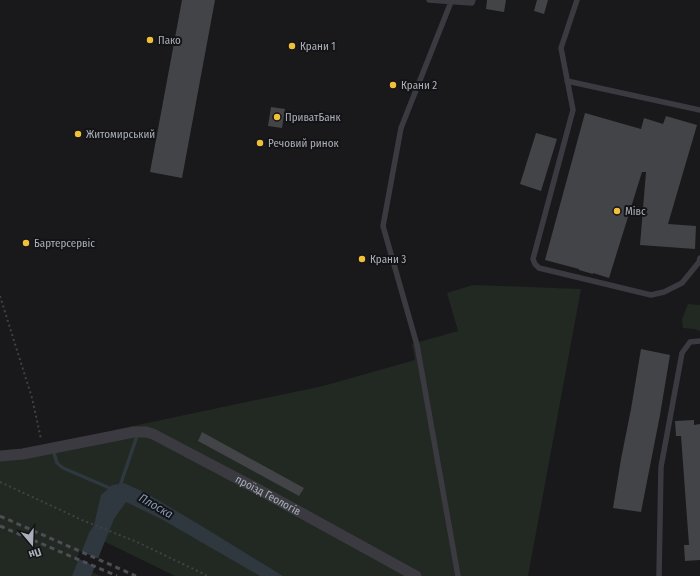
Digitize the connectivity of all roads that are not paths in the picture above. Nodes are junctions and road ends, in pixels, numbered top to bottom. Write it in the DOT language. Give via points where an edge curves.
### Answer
graph roads {
  1 [pos="429,0"];
  2 [pos="473,0"];
  3 [pos="577,0"];
  4 [pos="451,2"];
  5 [pos="567,81"];
  6 [pos="700,110"];
  7 [pos="700,258"];
  8 [pos="700,341"];
  9 [pos="0,456"];
  10 [pos="416,576"];
  11 [pos="458,576"];
  12 [pos="659,576"];
  1 -- 4 [label="lane"];
  2 -- 4 [label="lane" via="472,3"];
  3 -- 5 [label="lane" via="561,48"];
  4 -- 11 [label="lane" via="401,128 383,226 417,345"];
  5 -- 6 [label="lane"];
  5 -- 7 [label="lane" via="573,110 533,259 535,264 540,268 651,295 682,283"];
  8 -- 12 [label="lane" via="690,342 682,353 661,467"];
  9 -- 10 [label="street, проїзд Геологів" via="134,432 153,434"];
}
